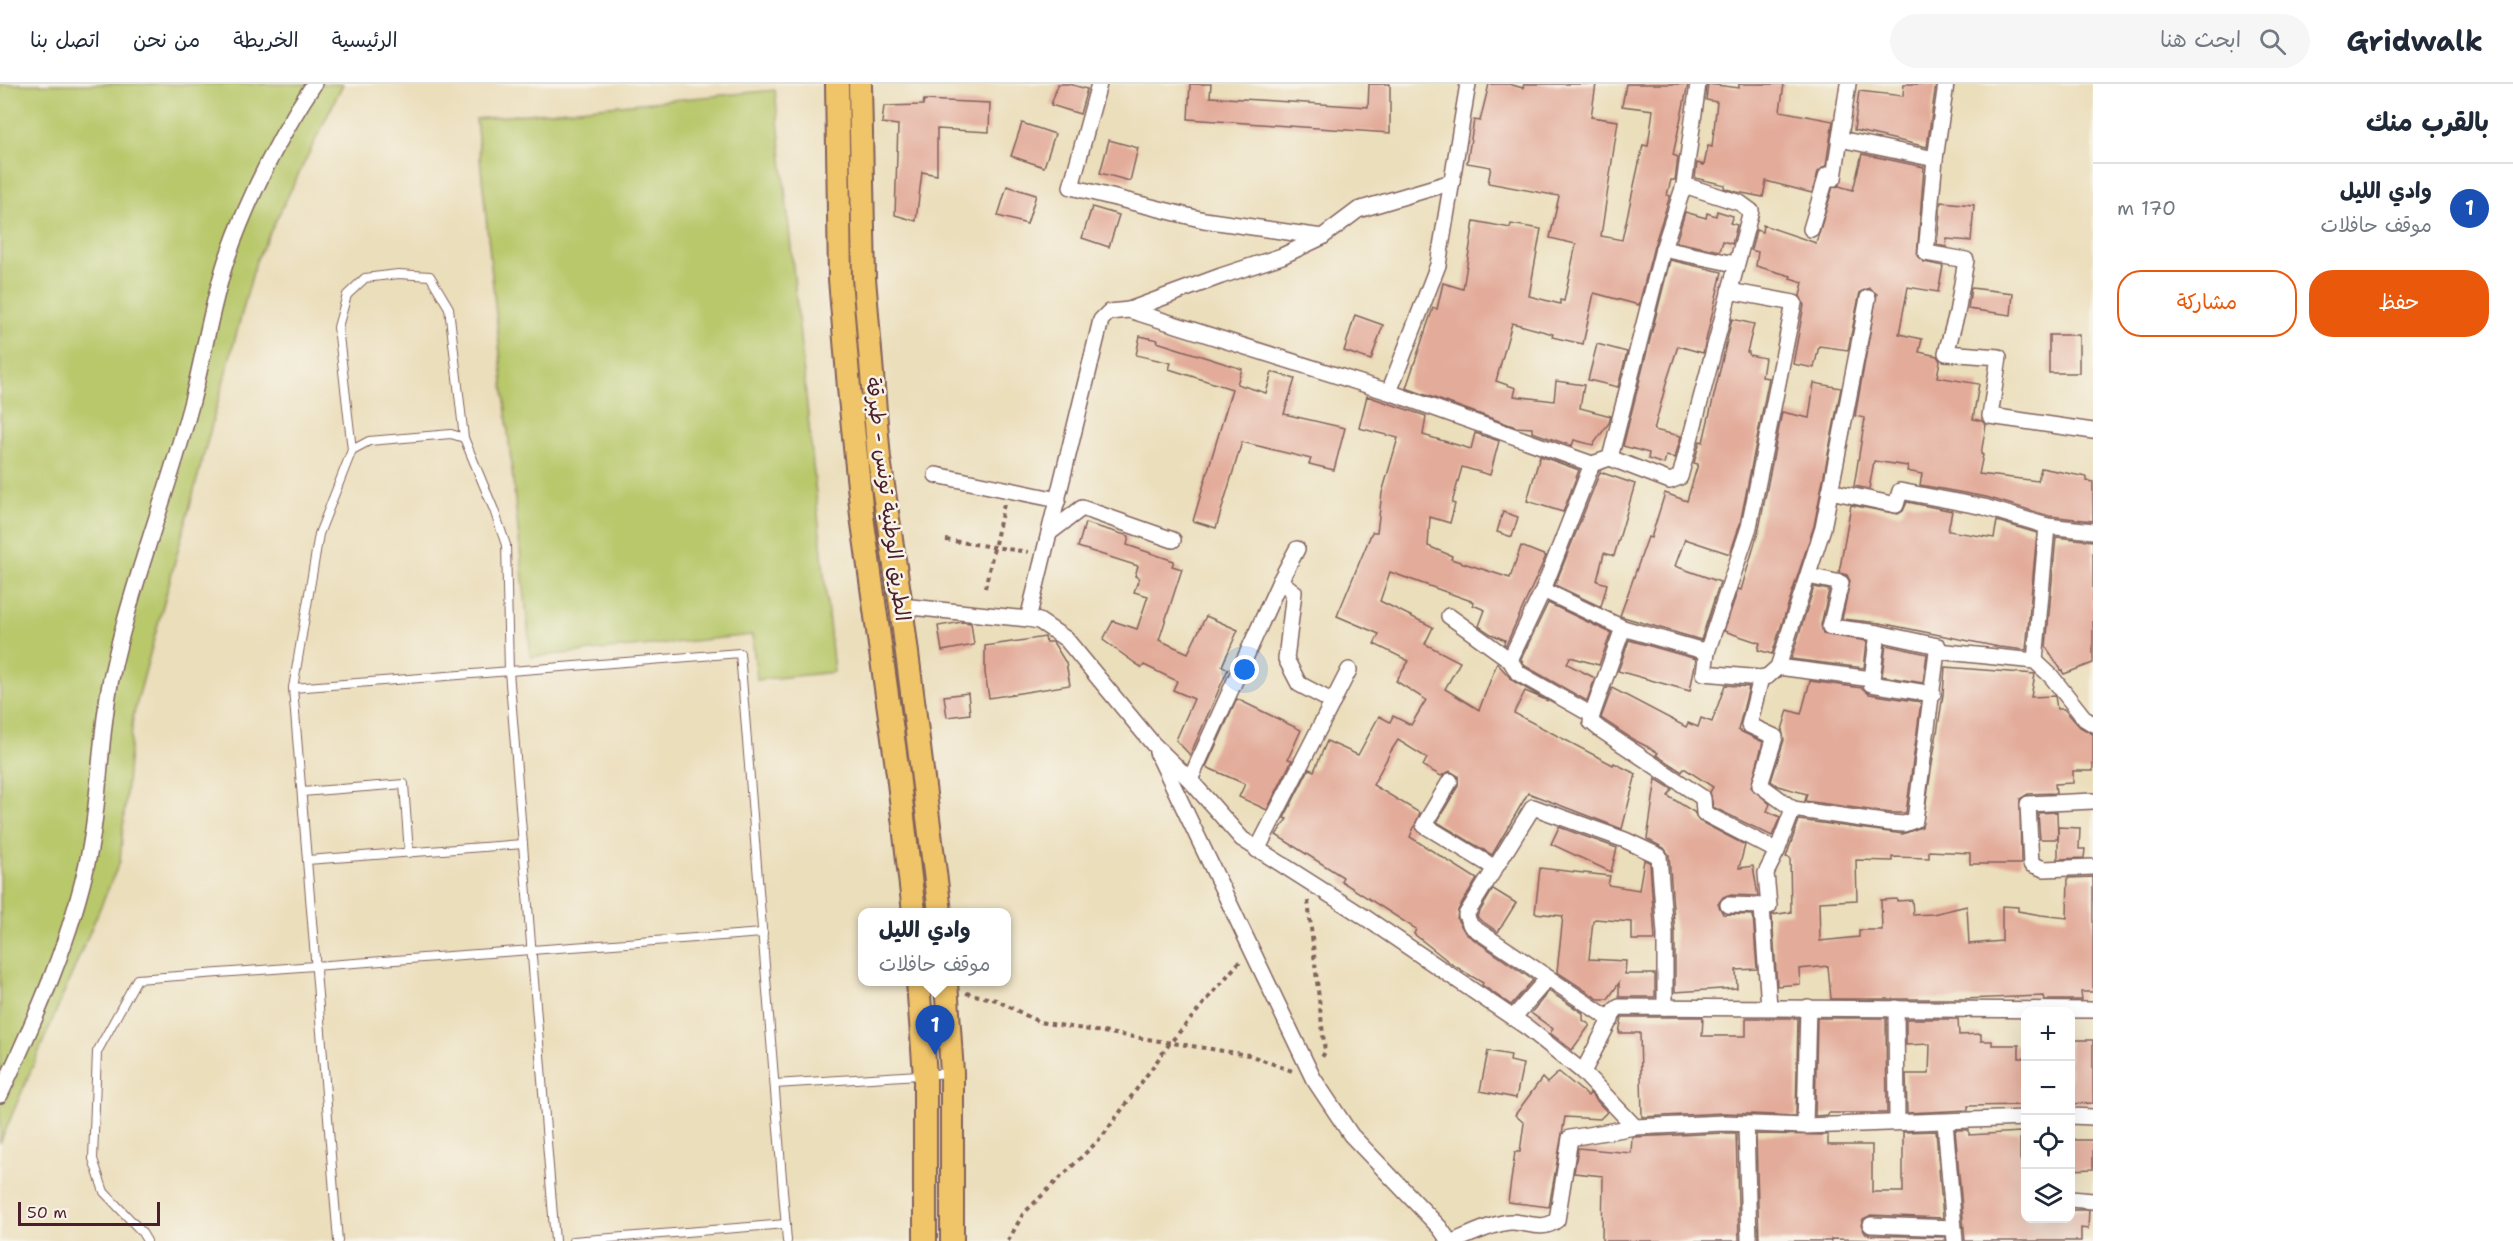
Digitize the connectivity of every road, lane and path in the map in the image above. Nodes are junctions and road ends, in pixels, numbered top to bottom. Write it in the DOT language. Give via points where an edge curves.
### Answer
graph roads {
  1 [pos="314,84"];
  2 [pos="837,84"];
  3 [pos="860,84"];
  4 [pos="1099,84"];
  5 [pos="1468,84"];
  6 [pos="1698,84"];
  7 [pos="1848,84"];
  8 [pos="1946,84"];
  9 [pos="1840,139"];
  10 [pos="1935,159"];
  11 [pos="1452,182"];
  12 [pos="1684,184"];
  13 [pos="1811,229"];
  14 [pos="1322,237"];
  15 [pos="1663,249"];
  16 [pos="1735,264"];
  17 [pos="1729,291"];
  18 [pos="1868,298"];
  19 [pos="1129,310"];
  20 [pos="1389,392"];
  21 [pos="2093,432"];
  22 [pos="464,438"];
  23 [pos="352,450"];
  24 [pos="1610,458"];
  25 [pos="1592,464"];
  26 [pos="936,475"];
  27 [pos="1830,491"];
  28 [pos="1005,499"];
  29 [pos="1058,500"];
  30 [pos="2047,526"];
  31 [pos="2093,531"];
  32 [pos="1049,533"];
  33 [pos="946,540"];
  34 [pos="1173,540"];
  35 [pos="993,547"];
  36 [pos="1298,549"];
  37 [pos="1044,555"];
  38 [pos="1808,576"];
  39 [pos="1280,581"];
  40 [pos="985,588"];
  41 [pos="1543,590"];
  42 [pos="901,606"];
  43 [pos="1449,616"];
  44 [pos="1028,619"];
  45 [pos="1623,628"];
  46 [pos="1878,633"];
  47 [pos="1937,651"];
  48 [pos="1707,652"];
  49 [pos="1510,660"];
  50 [pos="2035,661"];
  51 [pos="1778,667"];
  52 [pos="1349,670"];
  53 [pos="509,671"];
  54 [pos="1761,678"];
  55 [pos="1872,679"];
  56 [pos="293,688"];
  57 [pos="1933,694"];
  58 [pos="1333,702"];
  59 [pos="1592,715"];
  60 [pos="2093,724"];
  61 [pos="1153,744"];
  62 [pos="1190,780"];
  63 [pos="1450,781"];
  64 [pos="302,792"];
  65 [pos="2093,801"];
  66 [pos="1793,809"];
  67 [pos="523,844"];
  68 [pos="1257,850"];
  69 [pos="1777,851"];
  70 [pos="409,852"];
  71 [pos="307,860"];
  72 [pos="2093,867"];
  73 [pos="1496,868"];
  74 [pos="1306,879"];
  75 [pos="1728,905"];
  76 [pos="1762,907"];
  77 [pos="914,908"];
  78 [pos="939,908"];
  79 [pos="763,933"];
  80 [pos="1251,947"];
  81 [pos="531,950"];
  82 [pos="316,966"];
  83 [pos="1547,979"];
  84 [pos="918,986"];
  85 [pos="947,986"];
  86 [pos="950,986"];
  87 [pos="1665,1007"];
  88 [pos="1769,1007"];
  89 [pos="1808,1007"];
  90 [pos="1896,1008"];
  91 [pos="2093,1010"];
  92 [pos="1514,1018"];
  93 [pos="1611,1020"];
  94 [pos="1170,1043"];
  95 [pos="1583,1072"];
  96 [pos="952,1073"];
  97 [pos="925,1076"];
  98 [pos="1313,1078"];
  99 [pos="775,1084"];
  100 [pos="0,1095"];
  101 [pos="2075,1116"];
  102 [pos="2093,1117"];
  103 [pos="2021,1118"];
  104 [pos="1897,1120"];
  105 [pos="1945,1122"];
  106 [pos="1746,1124"];
  107 [pos="1805,1126"];
  108 [pos="1635,1127"];
  109 [pos="2075,1199"];
  110 [pos="2093,1201"];
  111 [pos="786,1224"];
  112 [pos="1871,1225"];
  113 [pos="1954,1235"];
  114 [pos="147,1241"];
  115 [pos="338,1241"];
  116 [pos="555,1241"];
  117 [pos="573,1241"];
  118 [pos="787,1241"];
  119 [pos="925,1241"];
  120 [pos="952,1241"];
  121 [pos="1008,1241"];
  122 [pos="1449,1241"];
  123 [pos="1455,1241"];
  124 [pos="1749,1241"];
  1 -- 100 [label="street" via="265,169 226,261 178,452 112,673 90,851 81,891 28,1036"];
  2 -- 77 [label="main road, الطريق الوطنية تونس - طبرقة" via="840,279 849,388"];
  3 -- 42 [label="main road, الطريق الوطنية تونس - طبرقة" via="864,278 879,459"];
  4 -- 14 [label="street" via="1071,187 1203,220"];
  5 -- 11 [label="street"];
  6 -- 12 [label="street"];
  7 -- 9 [label="street"];
  8 -- 10 [label="street"];
  9 -- 10 [label="street"];
  9 -- 13 [label="street" via="1834,178 1827,175"];
  10 -- 21 [label="street" via="1926,253 1966,260 1946,352 1999,357 1990,416"];
  11 -- 14 [label="street" via="1358,210"];
  11 -- 20 [label="street" via="1438,265"];
  12 -- 15 [label="street"];
  12 -- 16 [label="street" via="1740,203 1751,211"];
  14 -- 19 [label="street" via="1282,256"];
  15 -- 16 [label="street"];
  15 -- 24 [label="street"];
  16 -- 17 [label="street"];
  17 -- 24 [label="street" via="1680,477 1670,481"];
  17 -- 48 [label="street" via="1794,303 1749,527"];
  18 -- 27 [label="street"];
  19 -- 20 [label="street"];
  19 -- 29 [label="street" via="1109,312 1101,320"];
  20 -- 25 [label="street"];
  22 -- 23 [label="lane" via="451,434 369,441"];
  22 -- 23 [label="lane" via="449,308 430,276 398,274 365,278 347,295 338,327"];
  22 -- 53 [label="lane" via="506,545"];
  23 -- 56 [label="lane" via="319,534"];
  24 -- 25 [label="street"];
  25 -- 41 [label="street"];
  26 -- 29 [label="street"];
  27 -- 30 [label="street" via="1896,505 1900,491 1984,507"];
  27 -- 38 [label="street"];
  28 -- 35 [label="path"];
  29 -- 32 [label="street"];
  30 -- 31 [label="street"];
  30 -- 50 [label="street"];
  32 -- 34 [label="street" via="1082,508"];
  32 -- 37 [label="street"];
  33 -- 35 [label="path"];
  35 -- 37 [label="path"];
  35 -- 40 [label="path"];
  36 -- 39 [label="street"];
  37 -- 44 [label="street"];
  38 -- 46 [label="street" via="1841,583 1830,627"];
  38 -- 51 [label="street"];
  39 -- 58 [label="street" via="1294,592 1286,659 1299,684"];
  39 -- 62 [label="street"];
  41 -- 45 [label="street"];
  41 -- 49 [label="street"];
  42 -- 44 [label="street"];
  42 -- 78 [label="main road, الطريق الوطنية تونس - طبرقة"];
  43 -- 49 [label="street"];
  44 -- 61 [label="street" via="1039,621 1066,639"];
  45 -- 48 [label="street"];
  45 -- 59 [label="street"];
  46 -- 47 [label="street" via="1938,646"];
  46 -- 55 [label="street"];
  47 -- 50 [label="street"];
  47 -- 57 [label="street"];
  48 -- 54 [label="street" via="1704,673"];
  49 -- 59 [label="street" via="1518,673"];
  50 -- 60 [label="street" via="2085,720"];
  51 -- 54 [label="street"];
  51 -- 55 [label="street"];
  52 -- 58 [label="street"];
  53 -- 56 [label="lane"];
  53 -- 67 [label="lane"];
  53 -- 79 [label="lane" via="740,653"];
  54 -- 66 [label="street" via="1749,725 1775,737 1760,785"];
  55 -- 57 [label="street" via="1871,684"];
  56 -- 64 [label="lane"];
  57 -- 66 [label="street" via="1915,820 1890,823"];
  58 -- 68 [label="street"];
  59 -- 69 [label="street" via="1591,722 1601,730 1703,798 1704,813"];
  61 -- 62 [label="street"];
  61 -- 80 [label="street"];
  62 -- 68 [label="street"];
  63 -- 73 [label="street" via="1424,825"];
  64 -- 70 [label="lane" via="404,784"];
  64 -- 71 [label="lane"];
  65 -- 72 [label="street" via="2028,804 2031,864 2044,869"];
  66 -- 69 [label="street"];
  67 -- 70 [label="lane"];
  67 -- 81 [label="lane"];
  68 -- 74 [label="street"];
  69 -- 76 [label="street" via="1766,873 1769,906"];
  70 -- 71 [label="lane"];
  71 -- 82 [label="lane"];
  73 -- 83 [label="street" via="1466,915 1467,920"];
  73 -- 87 [label="street" via="1533,807 1659,856"];
  74 -- 92 [label="street"];
  74 -- 98 [label="path" via="1325,1052"];
  75 -- 76 [label="street"];
  76 -- 88 [label="street"];
  79 -- 81 [label="lane"];
  79 -- 99 [label="lane"];
  80 -- 94 [label="path"];
  80 -- 98 [label="street"];
  81 -- 82 [label="lane"];
  81 -- 116 [label="lane"];
  82 -- 114 [label="lane" via="137,979 97,1052 93,1159 104,1191"];
  82 -- 115 [label="lane"];
  83 -- 92 [label="street"];
  83 -- 93 [label="street"];
  84 -- 97 [label="main road"];
  85 -- 96 [label="main road"];
  86 -- 94 [label="path" via="996,1000 1039,1022"];
  87 -- 88 [label="street"];
  87 -- 93 [label="street" via="1619,1007"];
  88 -- 89 [label="street"];
  89 -- 90 [label="street"];
  89 -- 107 [label="street"];
  90 -- 91 [label="street"];
  90 -- 104 [label="street"];
  92 -- 95 [label="street"];
  93 -- 95 [label="street"];
  94 -- 98 [label="path" via="1249,1055"];
  94 -- 121 [label="path" via="1102,1137 1023,1214"];
  95 -- 108 [label="street"];
  96 -- 97 [label="lane"];
  96 -- 120 [label="main road"];
  97 -- 99 [label="lane"];
  97 -- 119 [label="main road"];
  98 -- 122 [label="street" via="1351,1135"];
  99 -- 111 [label="lane"];
  101 -- 102 [label="street"];
  103 -- 105 [label="street"];
  104 -- 105 [label="street"];
  104 -- 107 [label="street"];
  105 -- 113 [label="street"];
  106 -- 107 [label="street"];
  106 -- 108 [label="street"];
  106 -- 124 [label="street"];
  108 -- 123 [label="street" via="1570,1138 1557,1220 1552,1224 1545,1227 1509,1221"];
  109 -- 110 [label="street"];
  111 -- 117 [label="lane"];
  111 -- 118 [label="lane"];
  112 -- 113 [label="street"];
}
